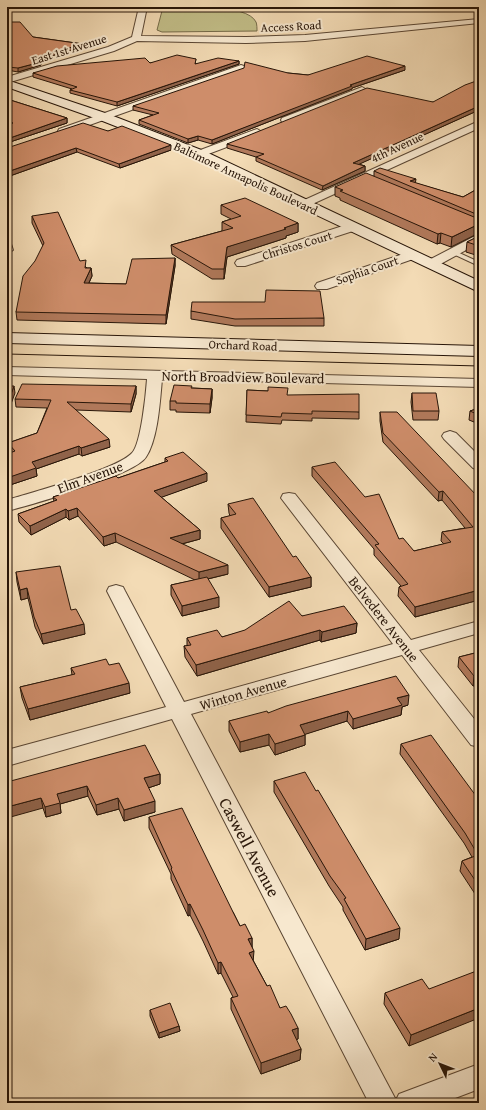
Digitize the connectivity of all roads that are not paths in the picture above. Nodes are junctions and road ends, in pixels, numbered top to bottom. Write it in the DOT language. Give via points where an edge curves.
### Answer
graph roads {
  1 [pos="143,7"];
  2 [pos="479,21"];
  3 [pos="136,38"];
  4 [pos="241,68"];
  5 [pos="7,80"];
  6 [pos="7,83"];
  7 [pos="362,90"];
  8 [pos="104,117"];
  9 [pos="278,124"];
  10 [pos="479,124"];
  11 [pos="265,129"];
  12 [pos="52,134"];
  13 [pos="199,154"];
  14 [pos="363,177"];
  15 [pos="375,181"];
  16 [pos="304,204"];
  17 [pos="352,227"];
  18 [pos="479,238"];
  19 [pos="7,247"];
  20 [pos="7,250"];
  21 [pos="453,252"];
  22 [pos="412,255"];
  23 [pos="241,263"];
  24 [pos="431,264"];
  25 [pos="479,264"];
  26 [pos="322,286"];
  27 [pos="479,287"];
  28 [pos="7,338"];
  29 [pos="479,351"];
  30 [pos="7,370"];
  31 [pos="155,375"];
  32 [pos="479,383"];
  33 [pos="450,436"];
  34 [pos="479,464"];
  35 [pos="289,498"];
  36 [pos="7,506"];
  37 [pos="116,591"];
  38 [pos="479,627"];
  39 [pos="406,647"];
  40 [pos="179,711"];
  41 [pos="479,740"];
  42 [pos="7,758"];
  43 [pos="479,1076"];
  44 [pos="384,1103"];
  45 [pos="409,1103"];
  1 -- 3 [label="street"];
  2 -- 3 [label="street, Access Road" via="305,38"];
  3 -- 5 [label="street, East 1st Avenue" via="111,49"];
  4 -- 8 [label="street"];
  6 -- 8 [label="main road, Baltimore Annapolis Boulevard"];
  7 -- 9 [label="street"];
  8 -- 12 [label="street"];
  8 -- 13 [label="main road, Baltimore Annapolis Boulevard"];
  10 -- 14 [label="street, 4th Avenue"];
  11 -- 13 [label="street"];
  13 -- 16 [label="main road, Baltimore Annapolis Boulevard"];
  14 -- 15 [label="lane"];
  14 -- 16 [label="street, 4th Avenue"];
  16 -- 17 [label="main road, Baltimore Annapolis Boulevard"];
  17 -- 22 [label="main road, Baltimore Annapolis Boulevard"];
  17 -- 23 [label="street, Christos Court"];
  18 -- 21 [label="street"];
  19 -- 20 [label="street"];
  21 -- 24 [label="street"];
  21 -- 25 [label="lane"];
  22 -- 24 [label="main road, Baltimore Annapolis Boulevard"];
  22 -- 26 [label="street, Sophia Court"];
  24 -- 27 [label="main road, Baltimore Annapolis Boulevard"];
  28 -- 29 [label="main road, Orchard Road"];
  30 -- 31 [label="street, North Broadview Boulevard"];
  31 -- 32 [label="street, North Broadview Boulevard"];
  31 -- 36 [label="street, Elm Avenue" via="145,436 139,456 112,470"];
  33 -- 34 [label="street"];
  35 -- 39 [label="street, Belvedere Avenue"];
  37 -- 40 [label="street, Caswell Avenue"];
  38 -- 39 [label="street, Winton Avenue"];
  39 -- 40 [label="street, Winton Avenue"];
  39 -- 41 [label="street, Belvedere Avenue"];
  40 -- 42 [label="street, Winton Avenue"];
  40 -- 44 [label="street, Caswell Avenue"];
  43 -- 45 [label="street"];
}
